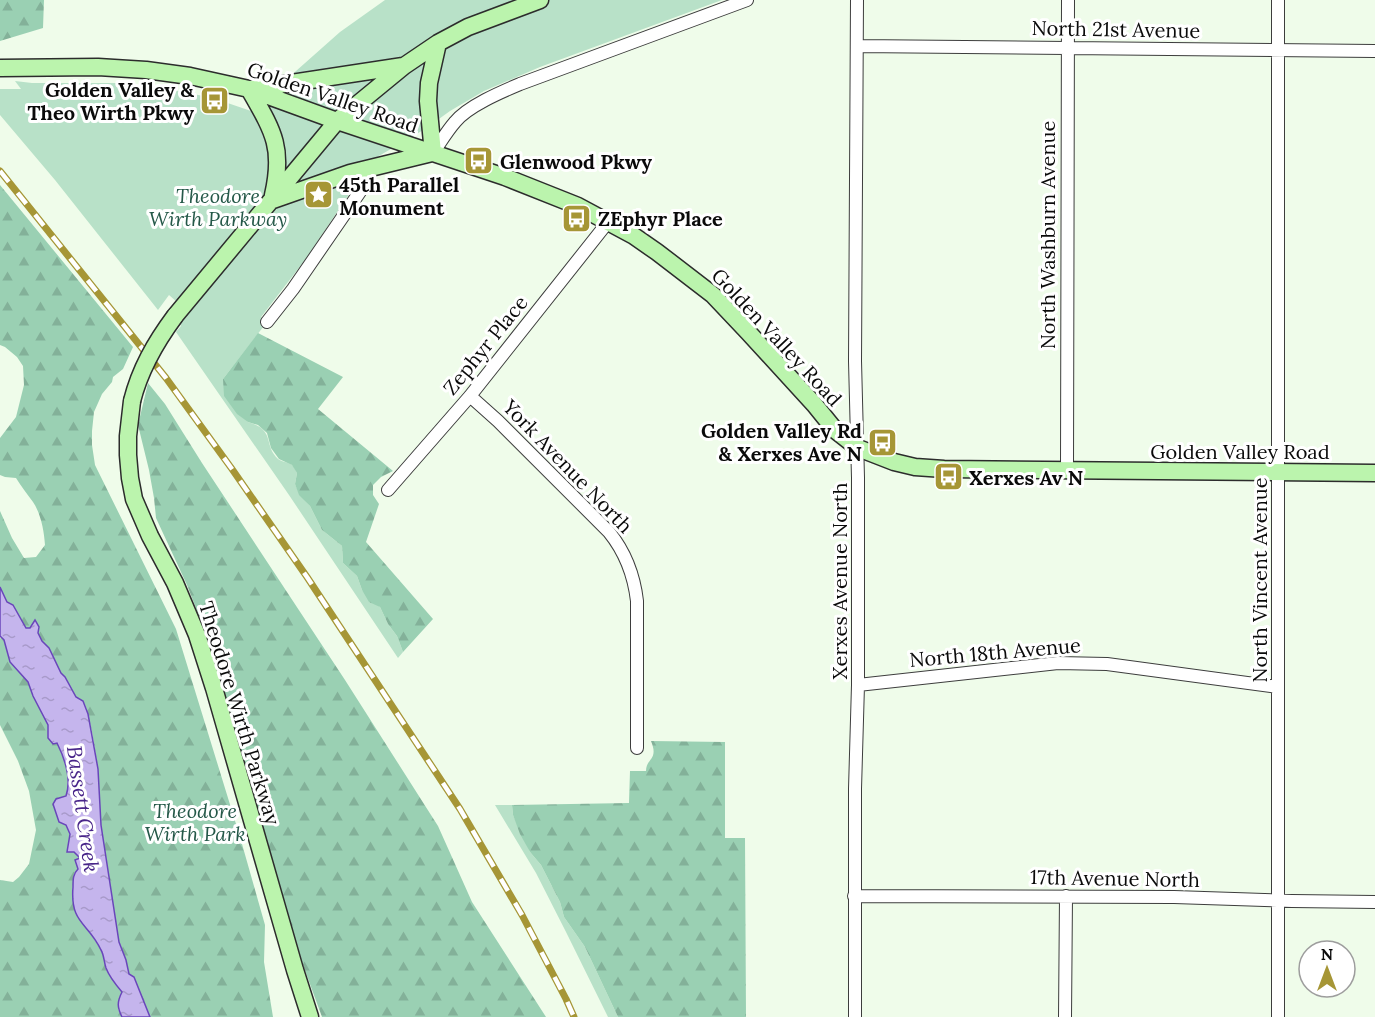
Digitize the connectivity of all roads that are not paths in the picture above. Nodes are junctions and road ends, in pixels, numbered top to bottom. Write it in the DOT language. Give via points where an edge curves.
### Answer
graph roads {
  1 [pos="540,0"];
  2 [pos="747,0"];
  3 [pos="857,0"];
  4 [pos="1068,0"];
  5 [pos="1278,0"];
  6 [pos="503,7"];
  7 [pos="438,43"];
  8 [pos="857,46"];
  9 [pos="1068,48"];
  10 [pos="1278,50"];
  11 [pos="1375,51"];
  12 [pos="404,66"];
  13 [pos="2,68"];
  14 [pos="249,89"];
  15 [pos="337,121"];
  16 [pos="433,153"];
  17 [pos="371,167"];
  18 [pos="271,200"];
  19 [pos="608,222"];
  20 [pos="267,322"];
  21 [pos="470,396"];
  22 [pos="858,448"];
  23 [pos="1067,471"];
  24 [pos="1278,472"];
  25 [pos="1375,473"];
  26 [pos="388,490"];
  27 [pos="858,685"];
  28 [pos="1278,687"];
  29 [pos="637,748"];
  30 [pos="854,896"];
  31 [pos="1066,896"];
  32 [pos="1278,901"];
  33 [pos="1375,902"];
  34 [pos="310,1017"];
  35 [pos="855,1017"];
  36 [pos="1065,1017"];
  37 [pos="1278,1017"];
  1 -- 6 [label="street, Theodore Wirth Parkway"];
  2 -- 16 [label="street" via="492,96 461,115"];
  3 -- 8 [label="street, Xerxes Avenue North"];
  4 -- 9 [label="street, North Washburn Avenue"];
  5 -- 10 [label="street, North Vincent Avenue"];
  6 -- 7 [label="street, Theodore Wirth Parkway"];
  7 -- 12 [label="street, Theodore Wirth Parkway"];
  7 -- 16 [label="street" via="428,101"];
  8 -- 9 [label="street, North 21st Avenue"];
  8 -- 22 [label="street, Xerxes Avenue North"];
  9 -- 10 [label="street, North 21st Avenue"];
  9 -- 23 [label="street, North Washburn Avenue"];
  10 -- 11 [label="street, North 21st Avenue"];
  10 -- 24 [label="street, North Vincent Avenue"];
  12 -- 14 [label="street"];
  12 -- 15 [label="street, Theodore Wirth Parkway"];
  13 -- 14 [label="street, Golden Valley Road" via="146,70"];
  14 -- 15 [label="street, Golden Valley Road"];
  14 -- 18 [label="street" via="267,120 278,154"];
  15 -- 16 [label="street, Golden Valley Road"];
  15 -- 18 [label="street, Theodore Wirth Parkway"];
  16 -- 17 [label="street"];
  16 -- 19 [label="street, Golden Valley Road" via="549,193"];
  17 -- 18 [label="street"];
  17 -- 20 [label="street" via="366,183"];
  18 -- 34 [label="street, Theodore Wirth Parkway, bridge" via="156,341 132,401 128,455 134,499 197,635"];
  19 -- 21 [label="street, Zephyr Place"];
  19 -- 22 [label="street, Golden Valley Road" via="657,252 713,295 835,430"];
  21 -- 26 [label="street, Zephyr Place"];
  21 -- 29 [label="street, York Avenue North" via="609,532 631,568 637,601"];
  22 -- 23 [label="street, Golden Valley Road" via="915,467"];
  22 -- 27 [label="street, Xerxes Avenue North"];
  23 -- 24 [label="street, Golden Valley Road"];
  24 -- 25 [label="street, Golden Valley Road"];
  24 -- 28 [label="street, North Vincent Avenue"];
  27 -- 28 [label="street, North 18th Avenue" via="1058,663 1107,664"];
  27 -- 30 [label="street, Xerxes Avenue North"];
  28 -- 32 [label="street, North Vincent Avenue"];
  30 -- 31 [label="street, 17th Avenue North"];
  30 -- 35 [label="street, Xerxes Avenue North"];
  31 -- 32 [label="street, 17th Avenue North"];
  31 -- 36 [label="street"];
  32 -- 33 [label="street, 17th Avenue North"];
  32 -- 37 [label="street, North Vincent Avenue"];
}
